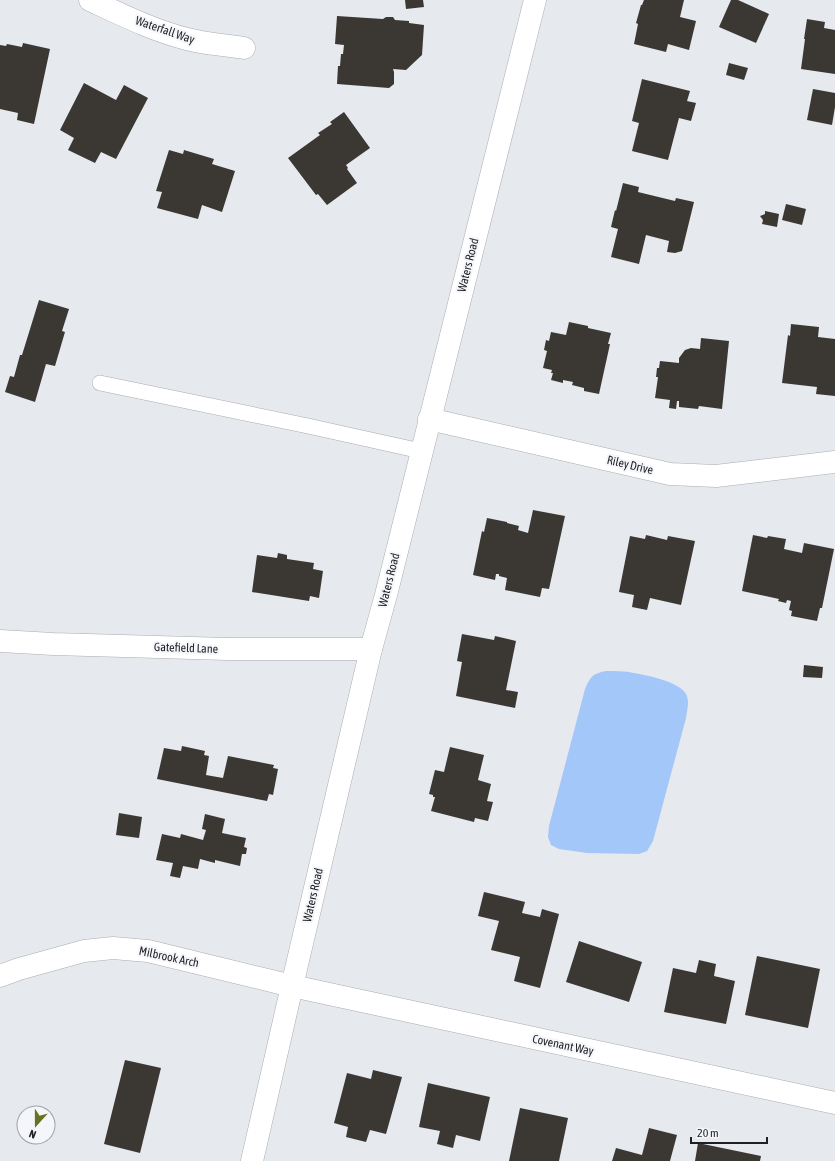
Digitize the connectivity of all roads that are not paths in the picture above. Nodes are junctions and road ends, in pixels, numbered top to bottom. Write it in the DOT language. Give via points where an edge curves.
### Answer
graph roads {
  1 [pos="90,0"];
  2 [pos="535,0"];
  3 [pos="244,48"];
  4 [pos="100,383"];
  5 [pos="429,419"];
  6 [pos="421,451"];
  7 [pos="835,462"];
  8 [pos="0,641"];
  9 [pos="371,649"];
  10 [pos="0,976"];
  11 [pos="292,986"];
  12 [pos="835,1103"];
  13 [pos="252,1161"];
  1 -- 3 [label="street, Waterfall Way" via="185,39"];
  2 -- 5 [label="street, Waters Road"];
  4 -- 6 [label="lane"];
  5 -- 6 [label="street, Waters Road"];
  5 -- 7 [label="street, Riley Drive" via="670,474 716,476"];
  6 -- 9 [label="street, Waters Road"];
  8 -- 9 [label="street, Gatefield Lane" via="228,649"];
  9 -- 11 [label="street, Waters Road"];
  10 -- 11 [label="street, Milbrook Arch" via="84,951 113,948 148,951"];
  11 -- 12 [label="street, Covenant Way"];
  11 -- 13 [label="street, Waters Road"];
}
